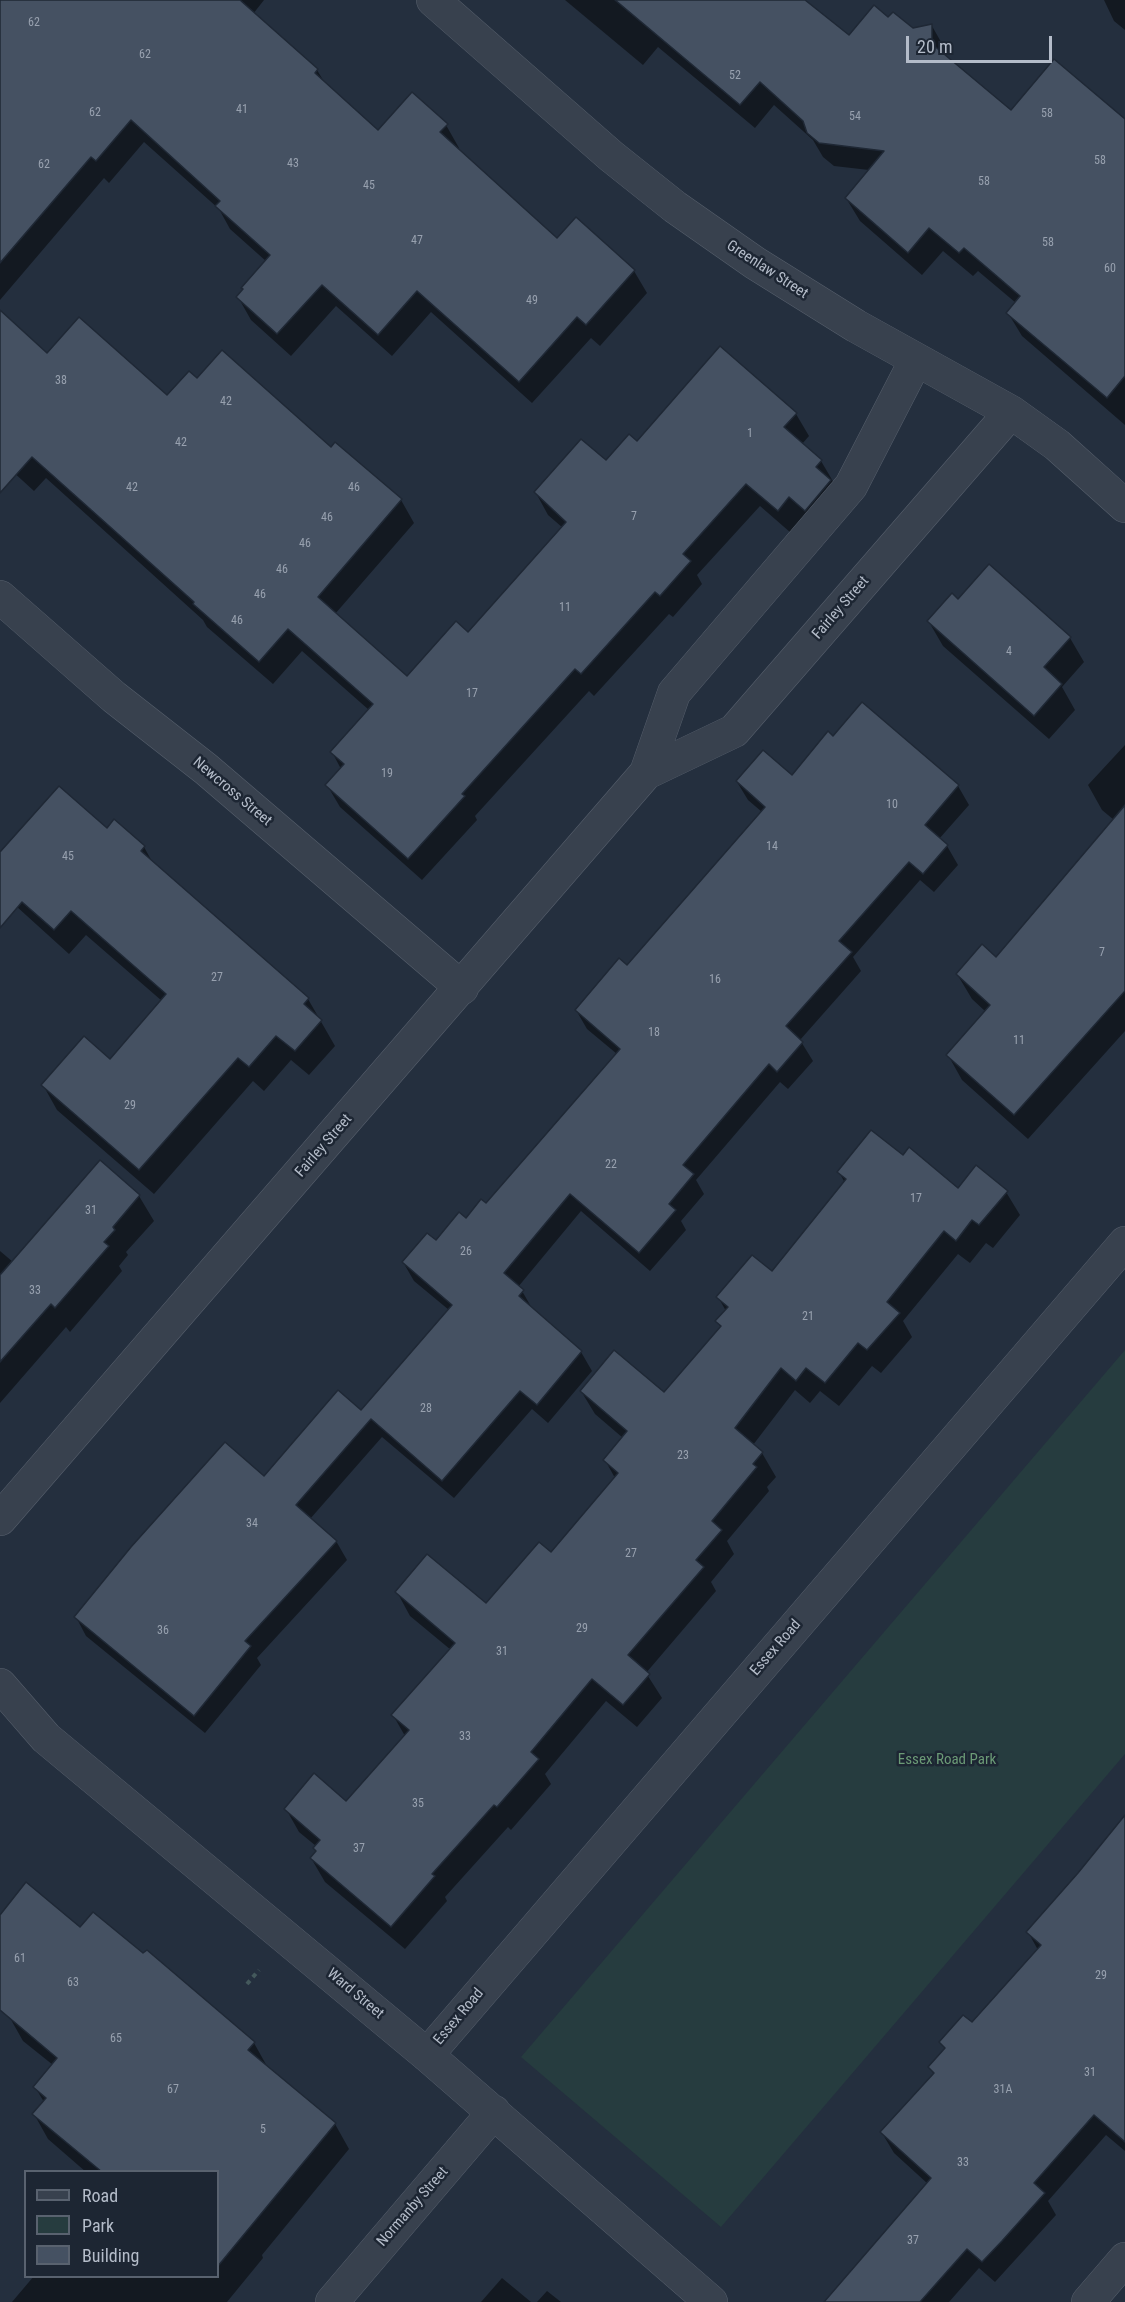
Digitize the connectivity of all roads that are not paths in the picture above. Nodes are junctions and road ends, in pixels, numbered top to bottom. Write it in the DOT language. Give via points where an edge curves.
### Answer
graph roads {
  1 [pos="433,0"];
  2 [pos="916,360"];
  3 [pos="1011,412"];
  4 [pos="1125,506"];
  5 [pos="0,597"];
  6 [pos="646,773"];
  7 [pos="462,988"];
  8 [pos="1125,1242"];
  9 [pos="0,1519"];
  10 [pos="0,1685"];
  11 [pos="428,2055"];
  12 [pos="494,2112"];
  13 [pos="1125,2259"];
  14 [pos="332,2302"];
  15 [pos="711,2302"];
  16 [pos="1088,2302"];
  1 -- 2 [label="street, Greenlaw Street" via="675,207 764,268"];
  2 -- 3 [label="street, Greenlaw Street"];
  2 -- 6 [label="street, Fairley Street" via="851,486 674,693"];
  3 -- 4 [label="street, Greenlaw Street" via="1057,445"];
  3 -- 6 [label="street, Fairley Street" via="734,731"];
  5 -- 7 [label="street, Newcross Street"];
  6 -- 7 [label="street, Fairley Street"];
  7 -- 9 [label="street, Fairley Street"];
  8 -- 11 [label="street, Essex Road"];
  10 -- 11 [label="street, Ward Street" via="46,1738"];
  11 -- 12 [label="street, Ward Street"];
  12 -- 14 [label="street, Normanby Street"];
  12 -- 15 [label="street, Ward Street"];
  13 -- 16 [label="street"];
}
